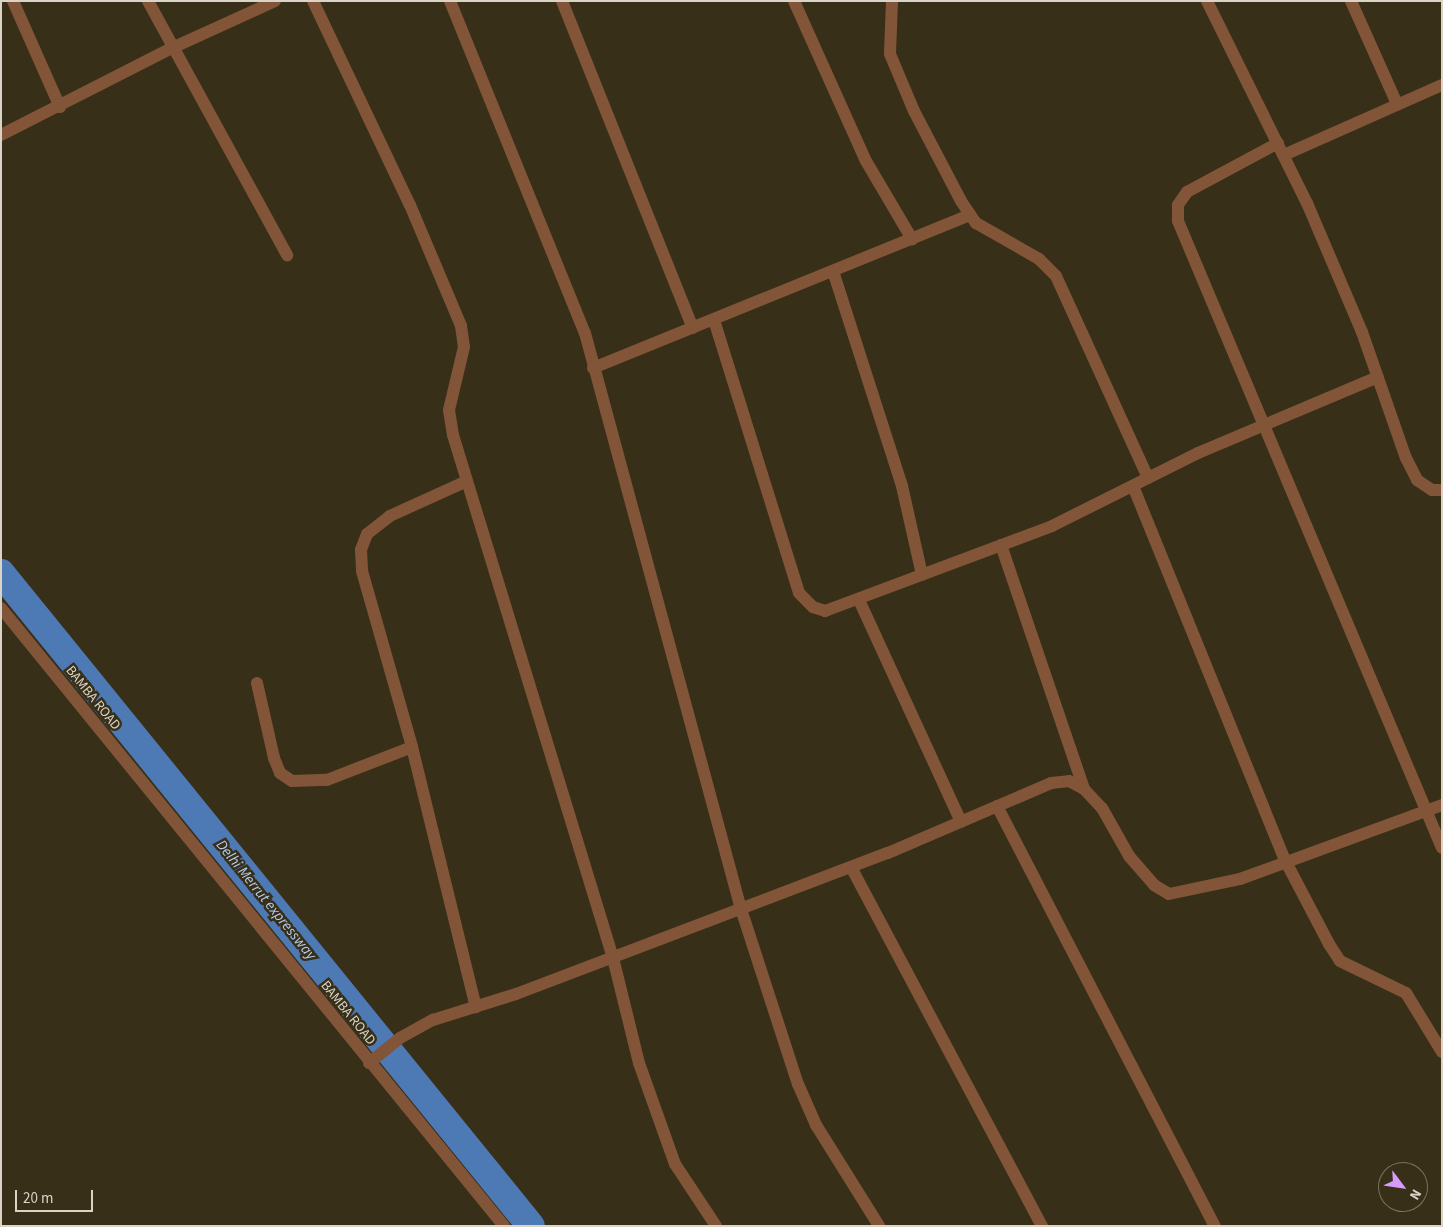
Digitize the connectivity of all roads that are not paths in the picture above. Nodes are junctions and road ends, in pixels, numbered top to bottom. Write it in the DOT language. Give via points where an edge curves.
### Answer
graph roads {
  1 [pos="13,1"];
  2 [pos="148,1"];
  3 [pos="275,1"];
  4 [pos="312,1"];
  5 [pos="450,1"];
  6 [pos="562,1"];
  7 [pos="794,1"];
  8 [pos="892,1"];
  9 [pos="1207,1"];
  10 [pos="1351,1"];
  11 [pos="172,48"];
  12 [pos="1442,85"];
  13 [pos="1397,104"];
  14 [pos="60,107"];
  15 [pos="1,135"];
  16 [pos="1278,143"];
  17 [pos="1284,155"];
  18 [pos="970,215"];
  19 [pos="912,239"];
  20 [pos="287,256"];
  21 [pos="834,271"];
  22 [pos="714,320"];
  23 [pos="693,328"];
  24 [pos="594,368"];
  25 [pos="1378,376"];
  26 [pos="1261,426"];
  27 [pos="1148,478"];
  28 [pos="467,481"];
  29 [pos="1133,486"];
  30 [pos="1442,490"];
  31 [pos="1001,545"];
  32 [pos="922,575"];
  33 [pos="859,600"];
  34 [pos="1,608"];
  35 [pos="257,683"];
  36 [pos="412,747"];
  37 [pos="1084,789"];
  38 [pos="1442,805"];
  39 [pos="997,806"];
  40 [pos="1425,811"];
  41 [pos="961,822"];
  42 [pos="1442,848"];
  43 [pos="1286,862"];
  44 [pos="851,867"];
  45 [pos="741,909"];
  46 [pos="613,958"];
  47 [pos="476,1007"];
  48 [pos="1442,1052"];
  49 [pos="373,1059"];
  50 [pos="504,1226"];
  51 [pos="716,1226"];
  52 [pos="879,1226"];
  53 [pos="1042,1226"];
  54 [pos="1215,1226"];
  1 -- 14 [label="street"];
  2 -- 11 [label="street"];
  3 -- 11 [label="street"];
  4 -- 28 [label="street" via="410,205 460,326 464,347 449,410"];
  5 -- 24 [label="street" via="540,218"];
  6 -- 23 [label="street"];
  7 -- 19 [label="street" via="866,161"];
  8 -- 18 [label="street" via="890,54 914,111"];
  9 -- 16 [label="street"];
  10 -- 13 [label="street"];
  11 -- 14 [label="street"];
  11 -- 20 [label="street"];
  12 -- 13 [label="street"];
  13 -- 17 [label="street"];
  14 -- 15 [label="street"];
  16 -- 17 [label="street"];
  16 -- 26 [label="street" via="1207,178 1178,205 1178,221"];
  17 -- 25 [label="street" via="1308,203"];
  18 -- 19 [label="street"];
  18 -- 27 [label="street" via="993,236 1039,259 1056,276"];
  19 -- 21 [label="street"];
  21 -- 22 [label="street"];
  21 -- 32 [label="street" via="902,486"];
  22 -- 23 [label="street"];
  22 -- 33 [label="street" via="799,593 813,607 825,611"];
  23 -- 24 [label="street"];
  24 -- 45 [label="street"];
  25 -- 26 [label="street"];
  25 -- 30 [label="street" via="1417,480 1432,490"];
  26 -- 27 [label="street"];
  26 -- 40 [label="street"];
  27 -- 29 [label="street"];
  28 -- 36 [label="street" via="390,516 367,534 361,550 362,571"];
  28 -- 46 [label="street"];
  29 -- 31 [label="street"];
  29 -- 43 [label="street"];
  31 -- 32 [label="street"];
  31 -- 37 [label="street"];
  32 -- 33 [label="street"];
  33 -- 41 [label="street"];
  34 -- 49 [label="street, BAMBA ROAD"];
  35 -- 36 [label="street" via="274,758 280,773 292,781 327,780"];
  36 -- 47 [label="street"];
  37 -- 39 [label="street" via="1069,781 1051,784"];
  37 -- 43 [label="street" via="1102,808 1128,856 1154,886 1169,894 1194,892"];
  38 -- 40 [label="street"];
  39 -- 41 [label="street"];
  39 -- 54 [label="street"];
  40 -- 42 [label="street"];
  40 -- 43 [label="street"];
  41 -- 44 [label="street"];
  43 -- 48 [label="street" via="1340,961 1406,993"];
  44 -- 45 [label="street"];
  44 -- 53 [label="street"];
  45 -- 46 [label="street"];
  45 -- 52 [label="street" via="816,1125"];
  46 -- 47 [label="street"];
  46 -- 51 [label="street" via="640,1063 668,1147"];
  47 -- 49 [label="street" via="434,1020 400,1038"];
  49 -- 50 [label="street, BAMBA ROAD"];
}
